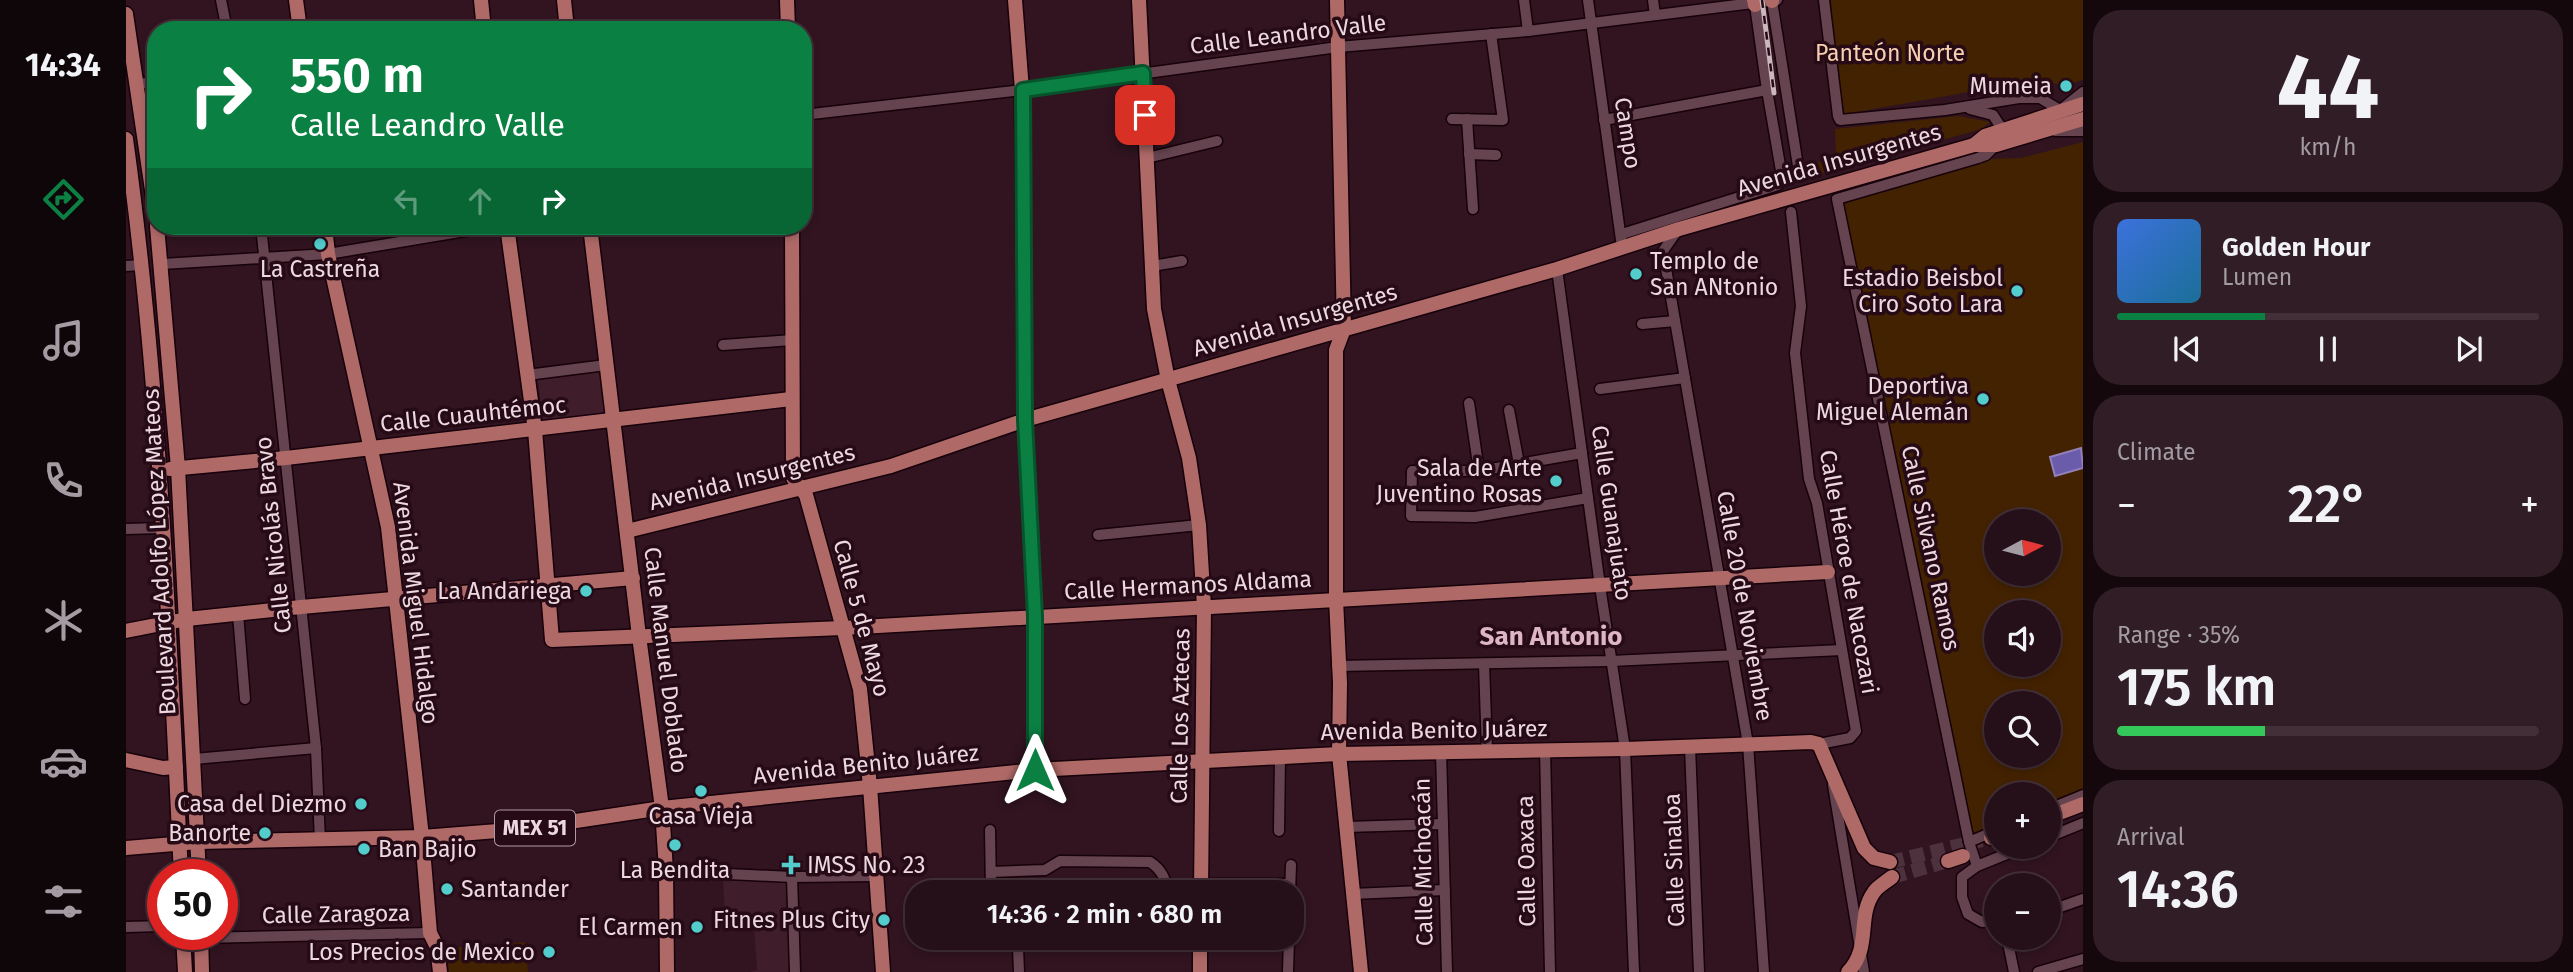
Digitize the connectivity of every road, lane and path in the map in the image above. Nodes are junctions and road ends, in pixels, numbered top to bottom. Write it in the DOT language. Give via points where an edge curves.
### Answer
graph roads {
  1 [pos="221,0"];
  2 [pos="296,0"];
  3 [pos="481,0"];
  4 [pos="564,0"];
  5 [pos="787,0"];
  6 [pos="1014,0"];
  7 [pos="1139,0"];
  8 [pos="1337,0"];
  9 [pos="1524,0"];
  10 [pos="1588,0"];
  11 [pos="1653,0"];
  12 [pos="1772,0"];
  13 [pos="1779,0"];
  14 [pos="1824,0"];
  15 [pos="1755,2"];
  16 [pos="1713,4"];
  17 [pos="126,14"];
  18 [pos="1655,15"];
  19 [pos="225,21"];
  20 [pos="299,21"];
  21 [pos="483,21"];
  22 [pos="566,21"];
  23 [pos="788,21"];
  24 [pos="1590,23"];
  25 [pos="1528,30"];
  26 [pos="1491,34"];
  27 [pos="1338,47"];
  28 [pos="1143,73"];
  29 [pos="147,83"];
  30 [pos="137,84"];
  31 [pos="1023,90"];
  32 [pos="1767,90"];
  33 [pos="2083,92"];
  34 [pos="2083,104"];
  35 [pos="1960,107"];
  36 [pos="2061,110"];
  37 [pos="812,114"];
  38 [pos="1452,119"];
  39 [pos="1467,119"];
  40 [pos="1604,120"];
  41 [pos="2083,120"];
  42 [pos="2002,130"];
  43 [pos="2045,131"];
  44 [pos="2083,131"];
  45 [pos="126,139"];
  46 [pos="1217,141"];
  47 [pos="1975,145"];
  48 [pos="1996,145"];
  49 [pos="147,148"];
  50 [pos="1469,154"];
  51 [pos="1496,155"];
  52 [pos="1147,158"];
  53 [pos="1798,166"];
  54 [pos="130,194"];
  55 [pos="1473,208"];
  56 [pos="1791,212"];
  57 [pos="1679,229"];
  58 [pos="1622,234"];
  59 [pos="158,235"];
  60 [pos="262,235"];
  61 [pos="326,235"];
  62 [pos="441,235"];
  63 [pos="508,235"];
  64 [pos="591,235"];
  65 [pos="792,235"];
  66 [pos="1620,250"];
  67 [pos="1663,251"];
  68 [pos="328,254"];
  69 [pos="265,258"];
  70 [pos="1182,261"];
  71 [pos="162,264"];
  72 [pos="142,265"];
  73 [pos="126,266"];
  74 [pos="1152,266"];
  75 [pos="1558,269"];
  76 [pos="1675,321"];
  77 [pos="1642,324"];
  78 [pos="1345,328"];
  79 [pos="792,340"];
  80 [pos="723,345"];
  81 [pos="606,365"];
  82 [pos="527,375"];
  83 [pos="1685,378"];
  84 [pos="1168,380"];
  85 [pos="1600,388"];
  86 [pos="792,399"];
  87 [pos="1469,403"];
  88 [pos="1509,410"];
  89 [pos="1025,420"];
  90 [pos="613,421"];
  91 [pos="536,430"];
  92 [pos="371,449"];
  93 [pos="1582,453"];
  94 [pos="286,458"];
  95 [pos="1519,464"];
  96 [pos="178,468"];
  97 [pos="160,470"];
  98 [pos="1479,471"];
  99 [pos="800,487"];
  100 [pos="1588,498"];
  101 [pos="1199,525"];
  102 [pos="163,528"];
  103 [pos="126,529"];
  104 [pos="627,531"];
  105 [pos="1098,535"];
  106 [pos="1828,572"];
  107 [pos="633,578"];
  108 [pos="1719,578"];
  109 [pos="1600,586"];
  110 [pos="548,587"];
  111 [pos="1336,598"];
  112 [pos="395,601"];
  113 [pos="302,607"];
  114 [pos="1204,607"];
  115 [pos="238,614"];
  116 [pos="1035,616"];
  117 [pos="187,620"];
  118 [pos="169,622"];
  119 [pos="843,628"];
  120 [pos="126,631"];
  121 [pos="639,636"];
  122 [pos="1842,650"];
  123 [pos="1733,657"];
  124 [pos="1611,661"];
  125 [pos="1484,664"];
  126 [pos="1338,666"];
  127 [pos="245,699"];
  128 [pos="1748,744"];
  129 [pos="1819,744"];
  130 [pos="1690,747"];
  131 [pos="316,748"];
  132 [pos="1545,749"];
  133 [pos="1625,749"];
  134 [pos="1487,750"];
  135 [pos="1441,752"];
  136 [pos="1339,754"];
  137 [pos="1280,757"];
  138 [pos="194,759"];
  139 [pos="126,760"];
  140 [pos="1201,760"];
  141 [pos="176,767"];
  142 [pos="1035,770"];
  143 [pos="1831,772"];
  144 [pos="870,786"];
  145 [pos="2083,795"];
  146 [pos="2061,803"];
  147 [pos="2083,804"];
  148 [pos="662,808"];
  149 [pos="2061,812"];
  150 [pos="2083,814"];
  151 [pos="2061,821"];
  152 [pos="2083,823"];
  153 [pos="1443,824"];
  154 [pos="1346,827"];
  155 [pos="990,830"];
  156 [pos="1279,831"];
  157 [pos="2061,832"];
  158 [pos="422,837"];
  159 [pos="320,841"];
  160 [pos="198,842"];
  161 [pos="1984,842"];
  162 [pos="179,845"];
  163 [pos="126,848"];
  164 [pos="1966,849"];
  165 [pos="180,859"];
  166 [pos="199,859"];
  167 [pos="1994,859"];
  168 [pos="1948,861"];
  169 [pos="1890,862"];
  170 [pos="1291,865"];
  171 [pos="1977,866"];
  172 [pos="666,871"];
  173 [pos="991,872"];
  174 [pos="876,876"];
  175 [pos="792,877"];
  176 [pos="1892,877"];
  177 [pos="991,880"];
  178 [pos="1165,880"];
  179 [pos="1200,880"];
  180 [pos="1290,880"];
  181 [pos="1445,890"];
  182 [pos="1352,894"];
  183 [pos="2083,899"];
  184 [pos="2061,907"];
  185 [pos="1984,922"];
  186 [pos="147,926"];
  187 [pos="126,927"];
  188 [pos="430,933"];
  189 [pos="238,936"];
  190 [pos="184,950"];
  191 [pos="201,950"];
  192 [pos="1016,950"];
  193 [pos="1200,950"];
  194 [pos="1289,950"];
  195 [pos="2009,950"];
  196 [pos="1861,953"];
  197 [pos="2083,959"];
  198 [pos="185,972"];
  199 [pos="202,972"];
  200 [pos="440,972"];
  201 [pos="667,972"];
  202 [pos="795,972"];
  203 [pos="883,972"];
  204 [pos="1019,972"];
  205 [pos="1200,972"];
  206 [pos="1288,972"];
  207 [pos="1361,972"];
  208 [pos="1447,972"];
  209 [pos="1549,972"];
  210 [pos="1634,972"];
  211 [pos="1699,972"];
  212 [pos="1764,972"];
  213 [pos="1847,972"];
  214 [pos="1864,972"];
  215 [pos="2014,972"];
  216 [pos="2038,972"];
  1 -- 19 [label="street"];
  2 -- 20 [label="main road"];
  3 -- 21 [label="main road"];
  4 -- 22 [label="main road"];
  5 -- 23 [label="main road"];
  6 -- 31 [label="main road"];
  7 -- 28 [label="main road, Calle Los Aztecas"];
  8 -- 27 [label="main road"];
  9 -- 25 [label="street"];
  10 -- 24 [label="street, Campo"];
  11 -- 18 [label="street"];
  12 -- 13 [label="street, Calle Leandro Valle"];
  12 -- 15 [label="street, Calle Leandro Valle"];
  12 -- 53 [label="street"];
  14 -- 35 [label="street" via="1840,120"];
  15 -- 16 [label="street, Calle Leandro Valle"];
  15 -- 32 [label="street"];
  16 -- 18 [label="street, Calle Leandro Valle"];
  17 -- 30 [label="main road"];
  18 -- 24 [label="street, Calle Leandro Valle"];
  24 -- 25 [label="street, Calle Leandro Valle"];
  24 -- 40 [label="street, Campo"];
  25 -- 26 [label="street, Calle Leandro Valle"];
  26 -- 27 [label="street, Calle Leandro Valle"];
  26 -- 39 [label="street" via="1503,120"];
  27 -- 28 [label="street, Calle Leandro Valle"];
  27 -- 78 [label="main road"];
  28 -- 31 [label="street, Calle Leandro Valle"];
  28 -- 52 [label="main road, Calle Los Aztecas"];
  29 -- 30 [label="street"];
  30 -- 49 [label="main road"];
  31 -- 37 [label="street, Calle Leandro Valle"];
  31 -- 89 [label="main road"];
  32 -- 40 [label="street"];
  32 -- 58 [label="street" via="1781,171 1778,185"];
  33 -- 36 [label="street"];
  34 -- 36 [label="main road"];
  35 -- 36 [label="street" via="2040,98"];
  35 -- 42 [label="street" via="1993,115"];
  36 -- 42 [label="main road"];
  38 -- 39 [label="street"];
  39 -- 50 [label="street"];
  40 -- 58 [label="street, Campo"];
  41 -- 43 [label="main road"];
  42 -- 47 [label="main road"];
  43 -- 44 [label="street"];
  43 -- 48 [label="main road"];
  45 -- 54 [label="main road, Boulevard Adolfo López Mateos"];
  46 -- 52 [label="street"];
  47 -- 48 [label="main road"];
  47 -- 57 [label="main road, Avenida Insurgentes"];
  48 -- 164 [label="street, Calle Silvano Ramos" via="1978,158 1837,198"];
  50 -- 51 [label="street"];
  50 -- 55 [label="street"];
  52 -- 74 [label="main road, Calle Los Aztecas"];
  54 -- 72 [label="main road, Boulevard Adolfo López Mateos"];
  56 -- 106 [label="street, Calle Héroe de Nacozari" via="1801,306 1795,353 1810,479"];
  57 -- 66 [label="main road, Avenida Insurgentes"];
  57 -- 67 [label="street"];
  58 -- 66 [label="street, Campo"];
  59 -- 71 [label="main road, Boulevard Adolfo López Mateos"];
  60 -- 69 [label="street, Calle Nicolás Bravo"];
  61 -- 68 [label="main road, Avenida Miguel Hidalgo"];
  62 -- 68 [label="street"];
  63 -- 82 [label="main road"];
  64 -- 81 [label="main road, Calle Manuel Doblado"];
  65 -- 79 [label="main road, Calle 5 de Mayo"];
  66 -- 67 [label="street" via="1626,253 1650,245"];
  66 -- 75 [label="main road, Avenida Insurgentes"];
  67 -- 76 [label="street, Calle 20 de Noviembre"];
  68 -- 69 [label="street"];
  68 -- 92 [label="main road, Avenida Miguel Hidalgo"];
  69 -- 71 [label="street"];
  69 -- 94 [label="street, Calle Nicolás Bravo"];
  70 -- 74 [label="street"];
  71 -- 96 [label="main road, Boulevard Adolfo López Mateos"];
  72 -- 73 [label="street"];
  72 -- 97 [label="main road, Boulevard Adolfo López Mateos"];
  74 -- 84 [label="main road, Calle Los Aztecas" via="1154,309"];
  75 -- 78 [label="main road, Avenida Insurgentes"];
  75 -- 93 [label="street, Calle Guanajuato"];
  76 -- 77 [label="street"];
  76 -- 83 [label="street, Calle 20 de Noviembre"];
  78 -- 84 [label="main road, Avenida Insurgentes"];
  78 -- 111 [label="main road" via="1336,350"];
  79 -- 80 [label="street"];
  79 -- 86 [label="main road, Calle 5 de Mayo"];
  81 -- 82 [label="street"];
  81 -- 90 [label="main road, Calle Manuel Doblado"];
  82 -- 91 [label="main road"];
  83 -- 85 [label="street"];
  83 -- 108 [label="street, Calle 20 de Noviembre"];
  84 -- 89 [label="main road, Avenida Insurgentes"];
  84 -- 101 [label="main road, Calle Los Aztecas" via="1189,458"];
  86 -- 90 [label="main road, Calle Cuauhtémoc"];
  86 -- 99 [label="main road, Calle 5 de Mayo" via="793,478"];
  87 -- 98 [label="street"];
  88 -- 95 [label="street"];
  89 -- 99 [label="main road, Avenida Insurgentes" via="891,466"];
  89 -- 116 [label="main road"];
  90 -- 91 [label="main road, Calle Cuauhtémoc"];
  90 -- 104 [label="main road, Calle Manuel Doblado"];
  91 -- 92 [label="main road, Calle Cuauhtémoc"];
  91 -- 110 [label="main road"];
  92 -- 94 [label="main road, Calle Cuauhtémoc"];
  92 -- 112 [label="main road, Avenida Miguel Hidalgo" via="388,527"];
  93 -- 95 [label="street"];
  93 -- 100 [label="street, Calle Guanajuato"];
  94 -- 96 [label="main road, Calle Cuauhtémoc"];
  94 -- 113 [label="street, Calle Nicolás Bravo"];
  95 -- 98 [label="street"];
  96 -- 97 [label="main road, Calle Cuauhtémoc"];
  96 -- 117 [label="main road, Boulevard Adolfo López Mateos"];
  97 -- 102 [label="main road, Boulevard Adolfo López Mateos"];
  98 -- 100 [label="street" via="1412,471 1411,516 1475,517"];
  99 -- 104 [label="main road, Avenida Insurgentes"];
  99 -- 119 [label="main road, Calle 5 de Mayo"];
  100 -- 109 [label="street, Calle Guanajuato"];
  101 -- 105 [label="street"];
  101 -- 114 [label="main road, Calle Los Aztecas"];
  102 -- 103 [label="street"];
  102 -- 118 [label="main road, Boulevard Adolfo López Mateos"];
  104 -- 107 [label="main road, Calle Manuel Doblado"];
  106 -- 108 [label="main road, Calle Hermanos Aldama"];
  106 -- 122 [label="street, Calle Héroe de Nacozari"];
  107 -- 110 [label="main road"];
  107 -- 121 [label="main road, Calle Manuel Doblado"];
  108 -- 109 [label="main road, Calle Hermanos Aldama"];
  108 -- 123 [label="street, Calle 20 de Noviembre"];
  109 -- 111 [label="main road, Calle Hermanos Aldama"];
  109 -- 124 [label="street, Calle Guanajuato"];
  110 -- 112 [label="main road"];
  110 -- 121 [label="main road, Calle Hermanos Aldama" via="552,640"];
  111 -- 114 [label="main road, Calle Hermanos Aldama"];
  111 -- 126 [label="main road"];
  112 -- 113 [label="main road"];
  112 -- 158 [label="main road, Avenida Miguel Hidalgo"];
  113 -- 115 [label="main road"];
  113 -- 131 [label="street, Calle Nicolás Bravo"];
  114 -- 116 [label="main road, Calle Hermanos Aldama"];
  114 -- 140 [label="main road, Calle Los Aztecas"];
  115 -- 117 [label="main road"];
  115 -- 127 [label="street"];
  116 -- 119 [label="main road, Calle Hermanos Aldama"];
  116 -- 142 [label="main road"];
  117 -- 118 [label="main road"];
  117 -- 138 [label="main road, Boulevard Adolfo López Mateos"];
  118 -- 120 [label="main road"];
  118 -- 141 [label="main road, Boulevard Adolfo López Mateos"];
  119 -- 121 [label="main road, Calle Hermanos Aldama"];
  119 -- 144 [label="main road, Calle 5 de Mayo" via="860,689"];
  121 -- 148 [label="main road, Calle Manuel Doblado"];
  122 -- 123 [label="street"];
  122 -- 129 [label="street, Calle Héroe de Nacozari" via="1856,731 1850,738"];
  123 -- 124 [label="street"];
  123 -- 128 [label="street, Calle 20 de Noviembre"];
  124 -- 125 [label="street"];
  124 -- 133 [label="street, Calle Guanajuato"];
  125 -- 126 [label="street"];
  125 -- 134 [label="street"];
  126 -- 136 [label="main road"];
  128 -- 129 [label="main road, Avenida Benito Juárez"];
  128 -- 130 [label="main road, Avenida Benito Juárez"];
  128 -- 212 [label="street, Calle 20 de Noviembre"];
  129 -- 143 [label="main road"];
  130 -- 133 [label="main road, Avenida Benito Juárez"];
  130 -- 211 [label="street, Calle Sinaloa"];
  131 -- 138 [label="street"];
  131 -- 159 [label="street, Calle Nicolás Bravo"];
  132 -- 133 [label="main road, Avenida Benito Juárez"];
  132 -- 134 [label="main road, Avenida Benito Juárez"];
  132 -- 209 [label="street, Calle Oaxaca"];
  133 -- 210 [label="street, Calle Guanajuato"];
  134 -- 135 [label="main road, Avenida Benito Juárez"];
  135 -- 136 [label="main road, Avenida Benito Juárez"];
  135 -- 153 [label="street, Calle Michoacán"];
  136 -- 137 [label="main road, Avenida Benito Juárez"];
  136 -- 154 [label="main road"];
  137 -- 140 [label="main road, Avenida Benito Juárez"];
  137 -- 156 [label="street"];
  138 -- 160 [label="main road, Boulevard Adolfo López Mateos"];
  139 -- 141 [label="main road"];
  140 -- 142 [label="main road, Avenida Benito Juárez"];
  140 -- 179 [label="main road, Calle Los Aztecas"];
  141 -- 162 [label="main road, Boulevard Adolfo López Mateos"];
  142 -- 144 [label="main road, Avenida Benito Juárez"];
  143 -- 169 [label="main road" via="1864,848 1874,858"];
  143 -- 196 [label="street"];
  144 -- 148 [label="main road, Avenida Benito Juárez / MEX 51"];
  144 -- 174 [label="main road, Calle 5 de Mayo"];
  145 -- 146 [label="street"];
  147 -- 149 [label="main road"];
  148 -- 158 [label="main road, Avenida Benito Juárez / MEX 51" via="523,829"];
  148 -- 172 [label="main road, Calle Manuel Doblado"];
  150 -- 151 [label="main road"];
  152 -- 157 [label="street"];
  153 -- 154 [label="street"];
  153 -- 181 [label="street, Calle Michoacán"];
  154 -- 182 [label="main road"];
  155 -- 173 [label="street"];
  158 -- 159 [label="main road, Avenida Benito Juárez / MEX 51"];
  158 -- 188 [label="main road, Avenida Miguel Hidalgo"];
  159 -- 160 [label="main road, Avenida Benito Juárez / MEX 51"];
  160 -- 162 [label="main road, MEX 51"];
  160 -- 166 [label="main road, Boulevard Adolfo López Mateos"];
  161 -- 164 [label="street"];
  162 -- 163 [label="main road, MEX 51"];
  162 -- 165 [label="main road, Boulevard Adolfo López Mateos"];
  164 -- 168 [label="main road"];
  164 -- 171 [label="street, Calle Silvano Ramos"];
  167 -- 171 [label="street"];
  170 -- 180 [label="street"];
  171 -- 185 [label="street" via="1962,877 1961,884 1968,914"];
  172 -- 175 [label="street"];
  172 -- 201 [label="main road, Calle Manuel Doblado"];
  173 -- 177 [label="street"];
  173 -- 178 [label="street" via="1045,870 1060,860 1150,862"];
  174 -- 175 [label="street"];
  174 -- 203 [label="main road, Calle 5 de Mayo"];
  175 -- 202 [label="street"];
  176 -- 196 [label="main road" via="1874,892 1865,914"];
  181 -- 182 [label="street"];
  181 -- 208 [label="street, Calle Michoacán"];
  182 -- 207 [label="main road"];
  183 -- 184 [label="street"];
  186 -- 187 [label="street"];
  188 -- 189 [label="street, Calle Zaragoza"];
  188 -- 200 [label="main road, Avenida Miguel Hidalgo"];
  190 -- 198 [label="main road"];
  191 -- 199 [label="main road"];
  192 -- 204 [label="street"];
  193 -- 205 [label="main road"];
  194 -- 206 [label="street"];
  195 -- 215 [label="street"];
  196 -- 213 [label="main road"];
  196 -- 214 [label="street"];
  197 -- 216 [label="street"];
}
